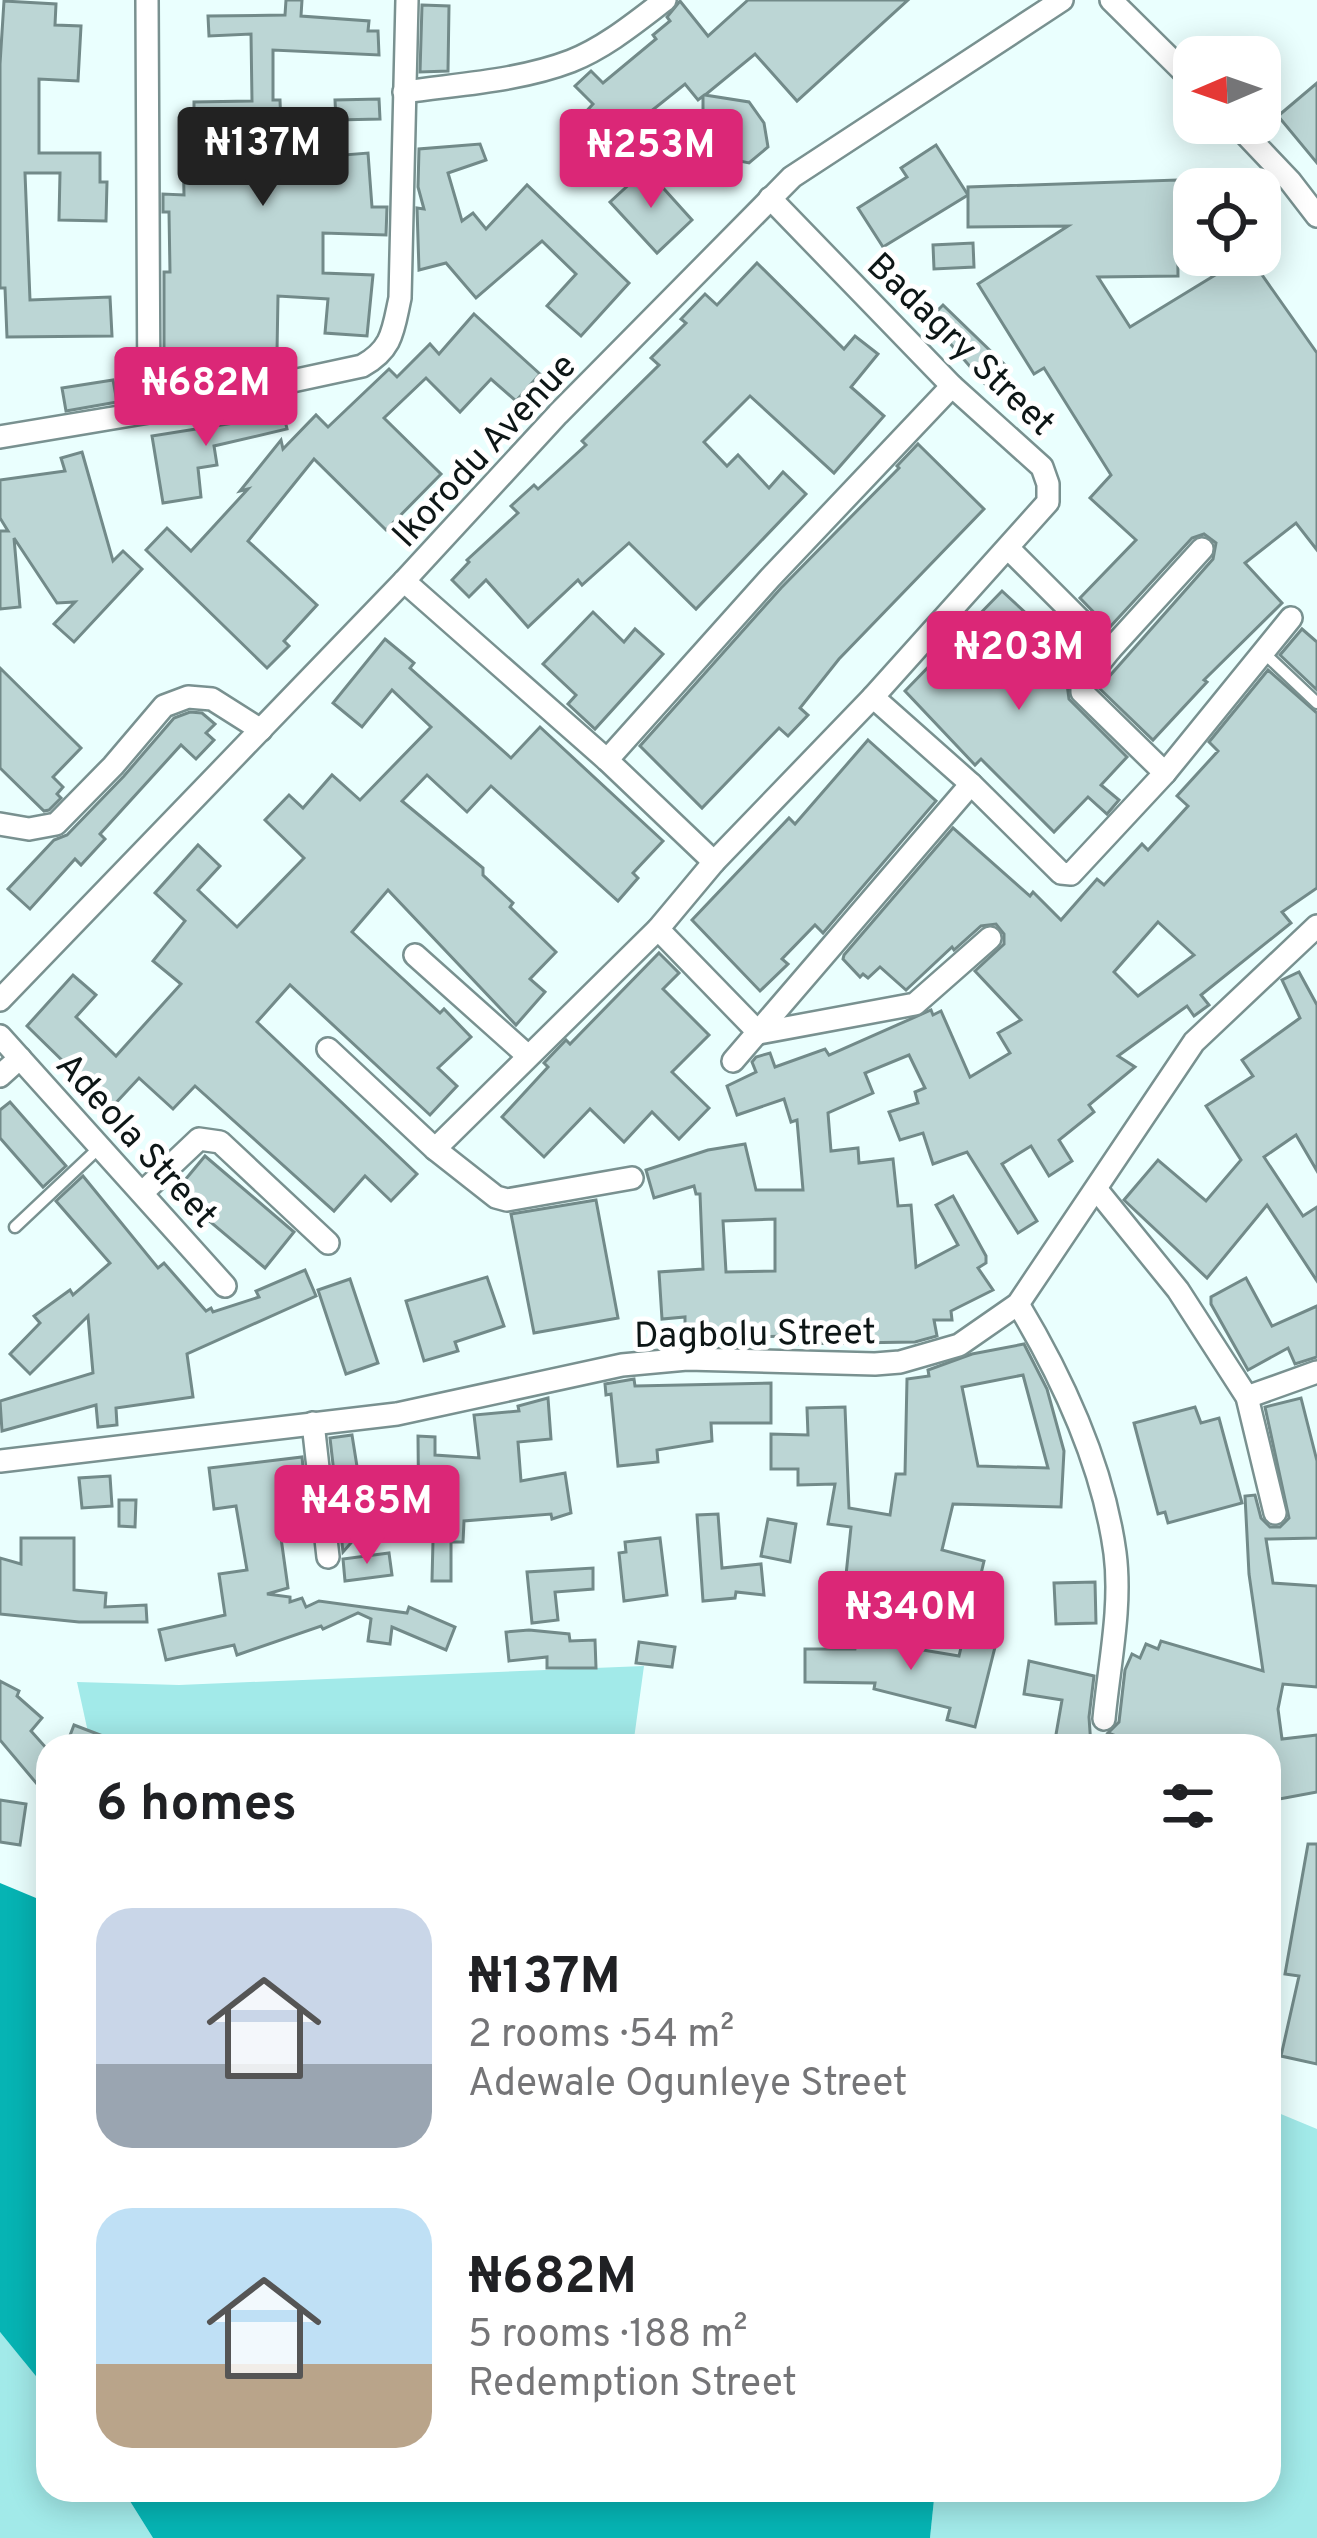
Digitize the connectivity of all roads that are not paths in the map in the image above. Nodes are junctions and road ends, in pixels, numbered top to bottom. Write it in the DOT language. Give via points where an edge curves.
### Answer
graph roads {
  1 [pos="147,0"];
  2 [pos="407,0"];
  3 [pos="665,0"];
  4 [pos="1062,0"];
  5 [pos="1111,0"];
  6 [pos="1173,61"];
  7 [pos="404,92"];
  8 [pos="1255,144"];
  9 [pos="770,197"];
  10 [pos="1317,216"];
  11 [pos="952,386"];
  12 [pos="149,412"];
  13 [pos="0,437"];
  14 [pos="1009,549"];
  15 [pos="1202,549"];
  16 [pos="404,581"];
  17 [pos="1291,618"];
  18 [pos="1110,650"];
  19 [pos="1263,652"];
  20 [pos="874,697"];
  21 [pos="1317,703"];
  22 [pos="261,730"];
  23 [pos="607,760"];
  24 [pos="1165,773"];
  25 [pos="971,784"];
  26 [pos="0,824"];
  27 [pos="714,862"];
  28 [pos="1317,926"];
  29 [pos="658,928"];
  30 [pos="989,938"];
  31 [pos="415,955"];
  32 [pos="0,1000"];
  33 [pos="759,1033"];
  34 [pos="0,1036"];
  35 [pos="328,1049"];
  36 [pos="527,1056"];
  37 [pos="20,1058"];
  38 [pos="733,1061"];
  39 [pos="0,1076"];
  40 [pos="100,1146"];
  41 [pos="436,1149"];
  42 [pos="632,1178"];
  43 [pos="1097,1190"];
  44 [pos="142,1192"];
  45 [pos="15,1226"];
  46 [pos="328,1243"];
  47 [pos="225,1286"];
  48 [pos="1018,1304"];
  49 [pos="1317,1372"];
  50 [pos="1247,1397"];
  51 [pos="313,1423"];
  52 [pos="0,1461"];
  53 [pos="1275,1513"];
  54 [pos="328,1557"];
  55 [pos="1104,1719"];
  1 -- 12 [label="street"];
  2 -- 7 [label="street"];
  3 -- 7 [label="street" via="573,60"];
  4 -- 9 [label="street, Ikorodu Avenue"];
  5 -- 6 [label="street"];
  7 -- 12 [label="street" via="400,298 381,356"];
  8 -- 10 [label="street"];
  9 -- 11 [label="street, Badagry Street"];
  9 -- 16 [label="street, Ikorodu Avenue"];
  11 -- 14 [label="street, Badagry Street" via="1042,467 1048,502"];
  11 -- 23 [label="street"];
  12 -- 13 [label="street"];
  14 -- 18 [label="street"];
  14 -- 20 [label="street, Badagry Street"];
  15 -- 18 [label="street"];
  16 -- 22 [label="street, Ikorodu Avenue"];
  16 -- 23 [label="street"];
  17 -- 19 [label="street"];
  18 -- 24 [label="street" via="1082,692"];
  19 -- 21 [label="lane"];
  19 -- 24 [label="street"];
  20 -- 25 [label="street"];
  20 -- 27 [label="street, Badagry Street"];
  22 -- 26 [label="street" via="212,699 188,697 164,706 56,824"];
  22 -- 32 [label="street, Ikorodu Avenue"];
  23 -- 27 [label="street"];
  24 -- 25 [label="street" via="1070,874"];
  25 -- 33 [label="street"];
  27 -- 29 [label="street, Badagry Street"];
  28 -- 43 [label="street, Dagbolu Street" via="1194,1042"];
  29 -- 33 [label="street"];
  29 -- 36 [label="street, Badagry Street"];
  30 -- 33 [label="street" via="916,1004"];
  31 -- 36 [label="street"];
  33 -- 38 [label="street"];
  34 -- 37 [label="street, Adeola Street"];
  35 -- 41 [label="street"];
  36 -- 41 [label="street, Badagry Street"];
  37 -- 39 [label="street"];
  37 -- 40 [label="street, Adeola Street"];
  40 -- 44 [label="street, Adeola Street"];
  40 -- 45 [label="lane"];
  41 -- 42 [label="street" via="508,1200"];
  43 -- 48 [label="street, Dagbolu Street"];
  43 -- 50 [label="street" via="1178,1289"];
  44 -- 46 [label="street" via="199,1139 210,1138"];
  44 -- 47 [label="street, Adeola Street"];
  48 -- 51 [label="street, Dagbolu Street" via="958,1345 900,1362 622,1365 468,1401"];
  48 -- 55 [label="street" via="1062,1382 1106,1510 1116,1597"];
  49 -- 50 [label="street"];
  50 -- 53 [label="street"];
  51 -- 52 [label="street, Dagbolu Street"];
  51 -- 54 [label="street"];
}
